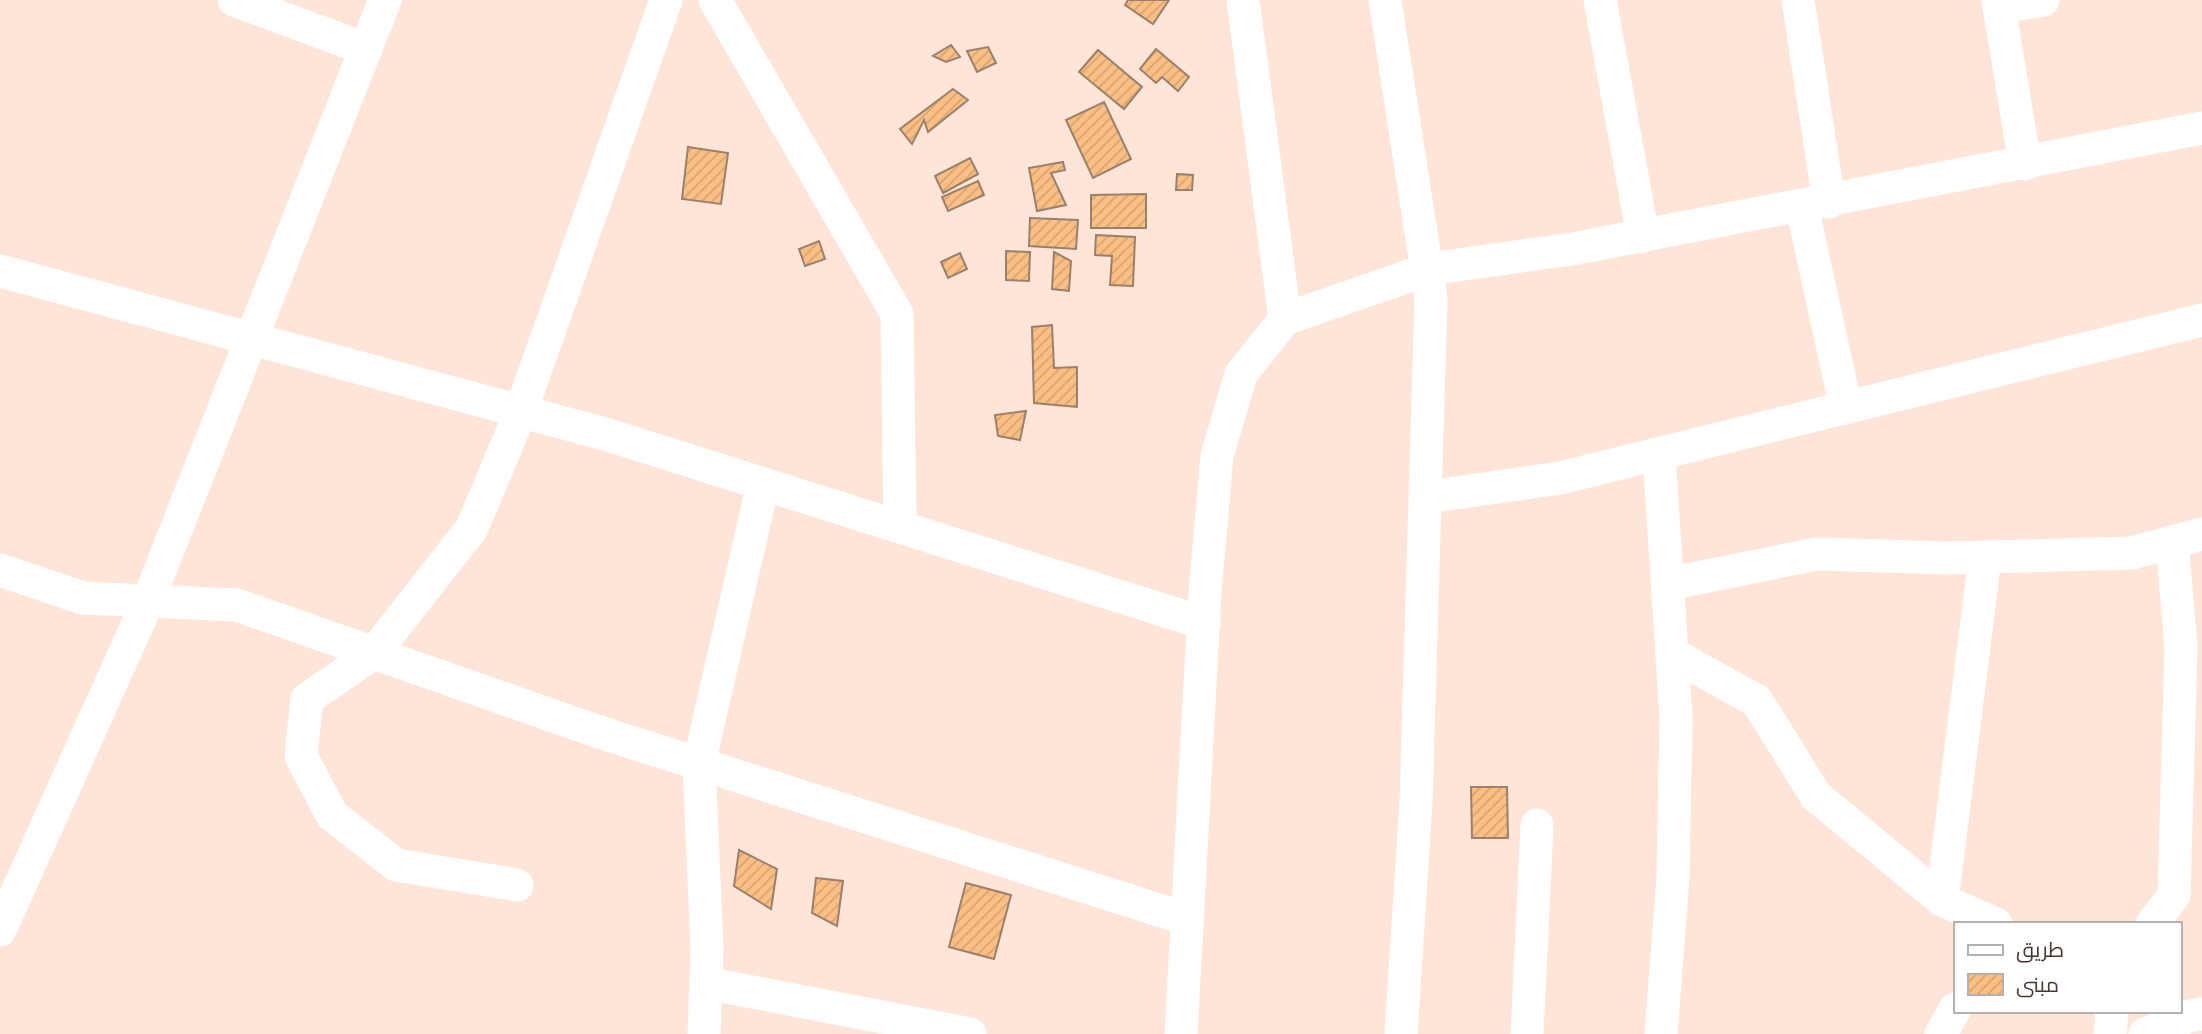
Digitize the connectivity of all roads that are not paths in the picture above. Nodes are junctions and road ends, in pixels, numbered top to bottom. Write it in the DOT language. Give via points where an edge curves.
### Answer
graph roads {
  1 [pos="234,0"];
  2 [pos="385,0"];
  3 [pos="666,0"];
  4 [pos="715,0"];
  5 [pos="1243,0"];
  6 [pos="1385,0"];
  7 [pos="1600,0"];
  8 [pos="1798,0"];
  9 [pos="2043,0"];
  10 [pos="1999,3"];
  11 [pos="366,49"];
  12 [pos="2202,128"];
  13 [pos="2025,164"];
  14 [pos="1815,204"];
  15 [pos="1643,236"];
  16 [pos="1429,269"];
  17 [pos="0,271"];
  18 [pos="1285,319"];
  19 [pos="2202,320"];
  20 [pos="251,339"];
  21 [pos="1846,408"];
  22 [pos="521,411"];
  23 [pos="1659,454"];
  24 [pos="763,484"];
  25 [pos="1427,497"];
  26 [pos="900,527"];
  27 [pos="2187,538"];
  28 [pos="1985,557"];
  29 [pos="0,570"];
  30 [pos="1668,583"];
  31 [pos="148,601"];
  32 [pos="1204,623"];
  33 [pos="374,653"];
  34 [pos="1672,654"];
  35 [pos="699,764"];
  36 [pos="1537,825"];
  37 [pos="517,885"];
  38 [pos="1942,900"];
  39 [pos="1188,919"];
  40 [pos="1992,922"];
  41 [pos="2154,922"];
  42 [pos="0,930"];
  43 [pos="706,983"];
  44 [pos="1954,1011"];
  45 [pos="2112,1013"];
  46 [pos="2202,1014"];
  47 [pos="704,1034"];
  48 [pos="971,1034"];
  49 [pos="1181,1034"];
  50 [pos="1401,1034"];
  51 [pos="1527,1034"];
  52 [pos="1661,1034"];
  53 [pos="1941,1034"];
  54 [pos="2110,1034"];
  55 [pos="2145,1034"];
  1 -- 11 [label="street"];
  2 -- 11 [label="street"];
  3 -- 22 [label="street"];
  4 -- 26 [label="street" via="897,314"];
  5 -- 18 [label="street"];
  6 -- 16 [label="street"];
  7 -- 15 [label="street"];
  8 -- 14 [label="street"];
  9 -- 10 [label="street"];
  10 -- 13 [label="street"];
  11 -- 20 [label="street"];
  12 -- 13 [label="street"];
  13 -- 14 [label="street"];
  14 -- 15 [label="street"];
  14 -- 21 [label="street"];
  15 -- 16 [label="street"];
  16 -- 18 [label="street"];
  16 -- 25 [label="street"];
  17 -- 20 [label="street"];
  18 -- 32 [label="street" via="1241,374 1217,456"];
  19 -- 21 [label="street"];
  20 -- 22 [label="street"];
  20 -- 31 [label="street"];
  21 -- 23 [label="street"];
  22 -- 24 [label="street"];
  22 -- 33 [label="street" via="472,528"];
  23 -- 25 [label="street" via="1560,478"];
  23 -- 30 [label="street"];
  24 -- 26 [label="street"];
  24 -- 35 [label="street"];
  25 -- 50 [label="street" via="1416,802"];
  26 -- 32 [label="street"];
  27 -- 28 [label="street" via="2132,553"];
  27 -- 41 [label="street" via="2174,895"];
  28 -- 30 [label="street" via="1816,554"];
  28 -- 38 [label="street"];
  29 -- 31 [label="street" via="83,598"];
  30 -- 34 [label="street"];
  31 -- 33 [label="street" via="237,605"];
  31 -- 42 [label="street"];
  32 -- 39 [label="street"];
  33 -- 35 [label="street"];
  33 -- 37 [label="street" via="307,699 301,756 332,815 396,865"];
  34 -- 38 [label="street" via="1756,701 1816,796"];
  34 -- 52 [label="street" via="1676,718 1673,877"];
  35 -- 39 [label="street"];
  35 -- 43 [label="street"];
  36 -- 51 [label="street"];
  38 -- 40 [label="street"];
  39 -- 49 [label="street"];
  43 -- 47 [label="street"];
  43 -- 48 [label="street"];
  44 -- 53 [label="street"];
  45 -- 54 [label="street"];
  46 -- 55 [label="street"];
}
